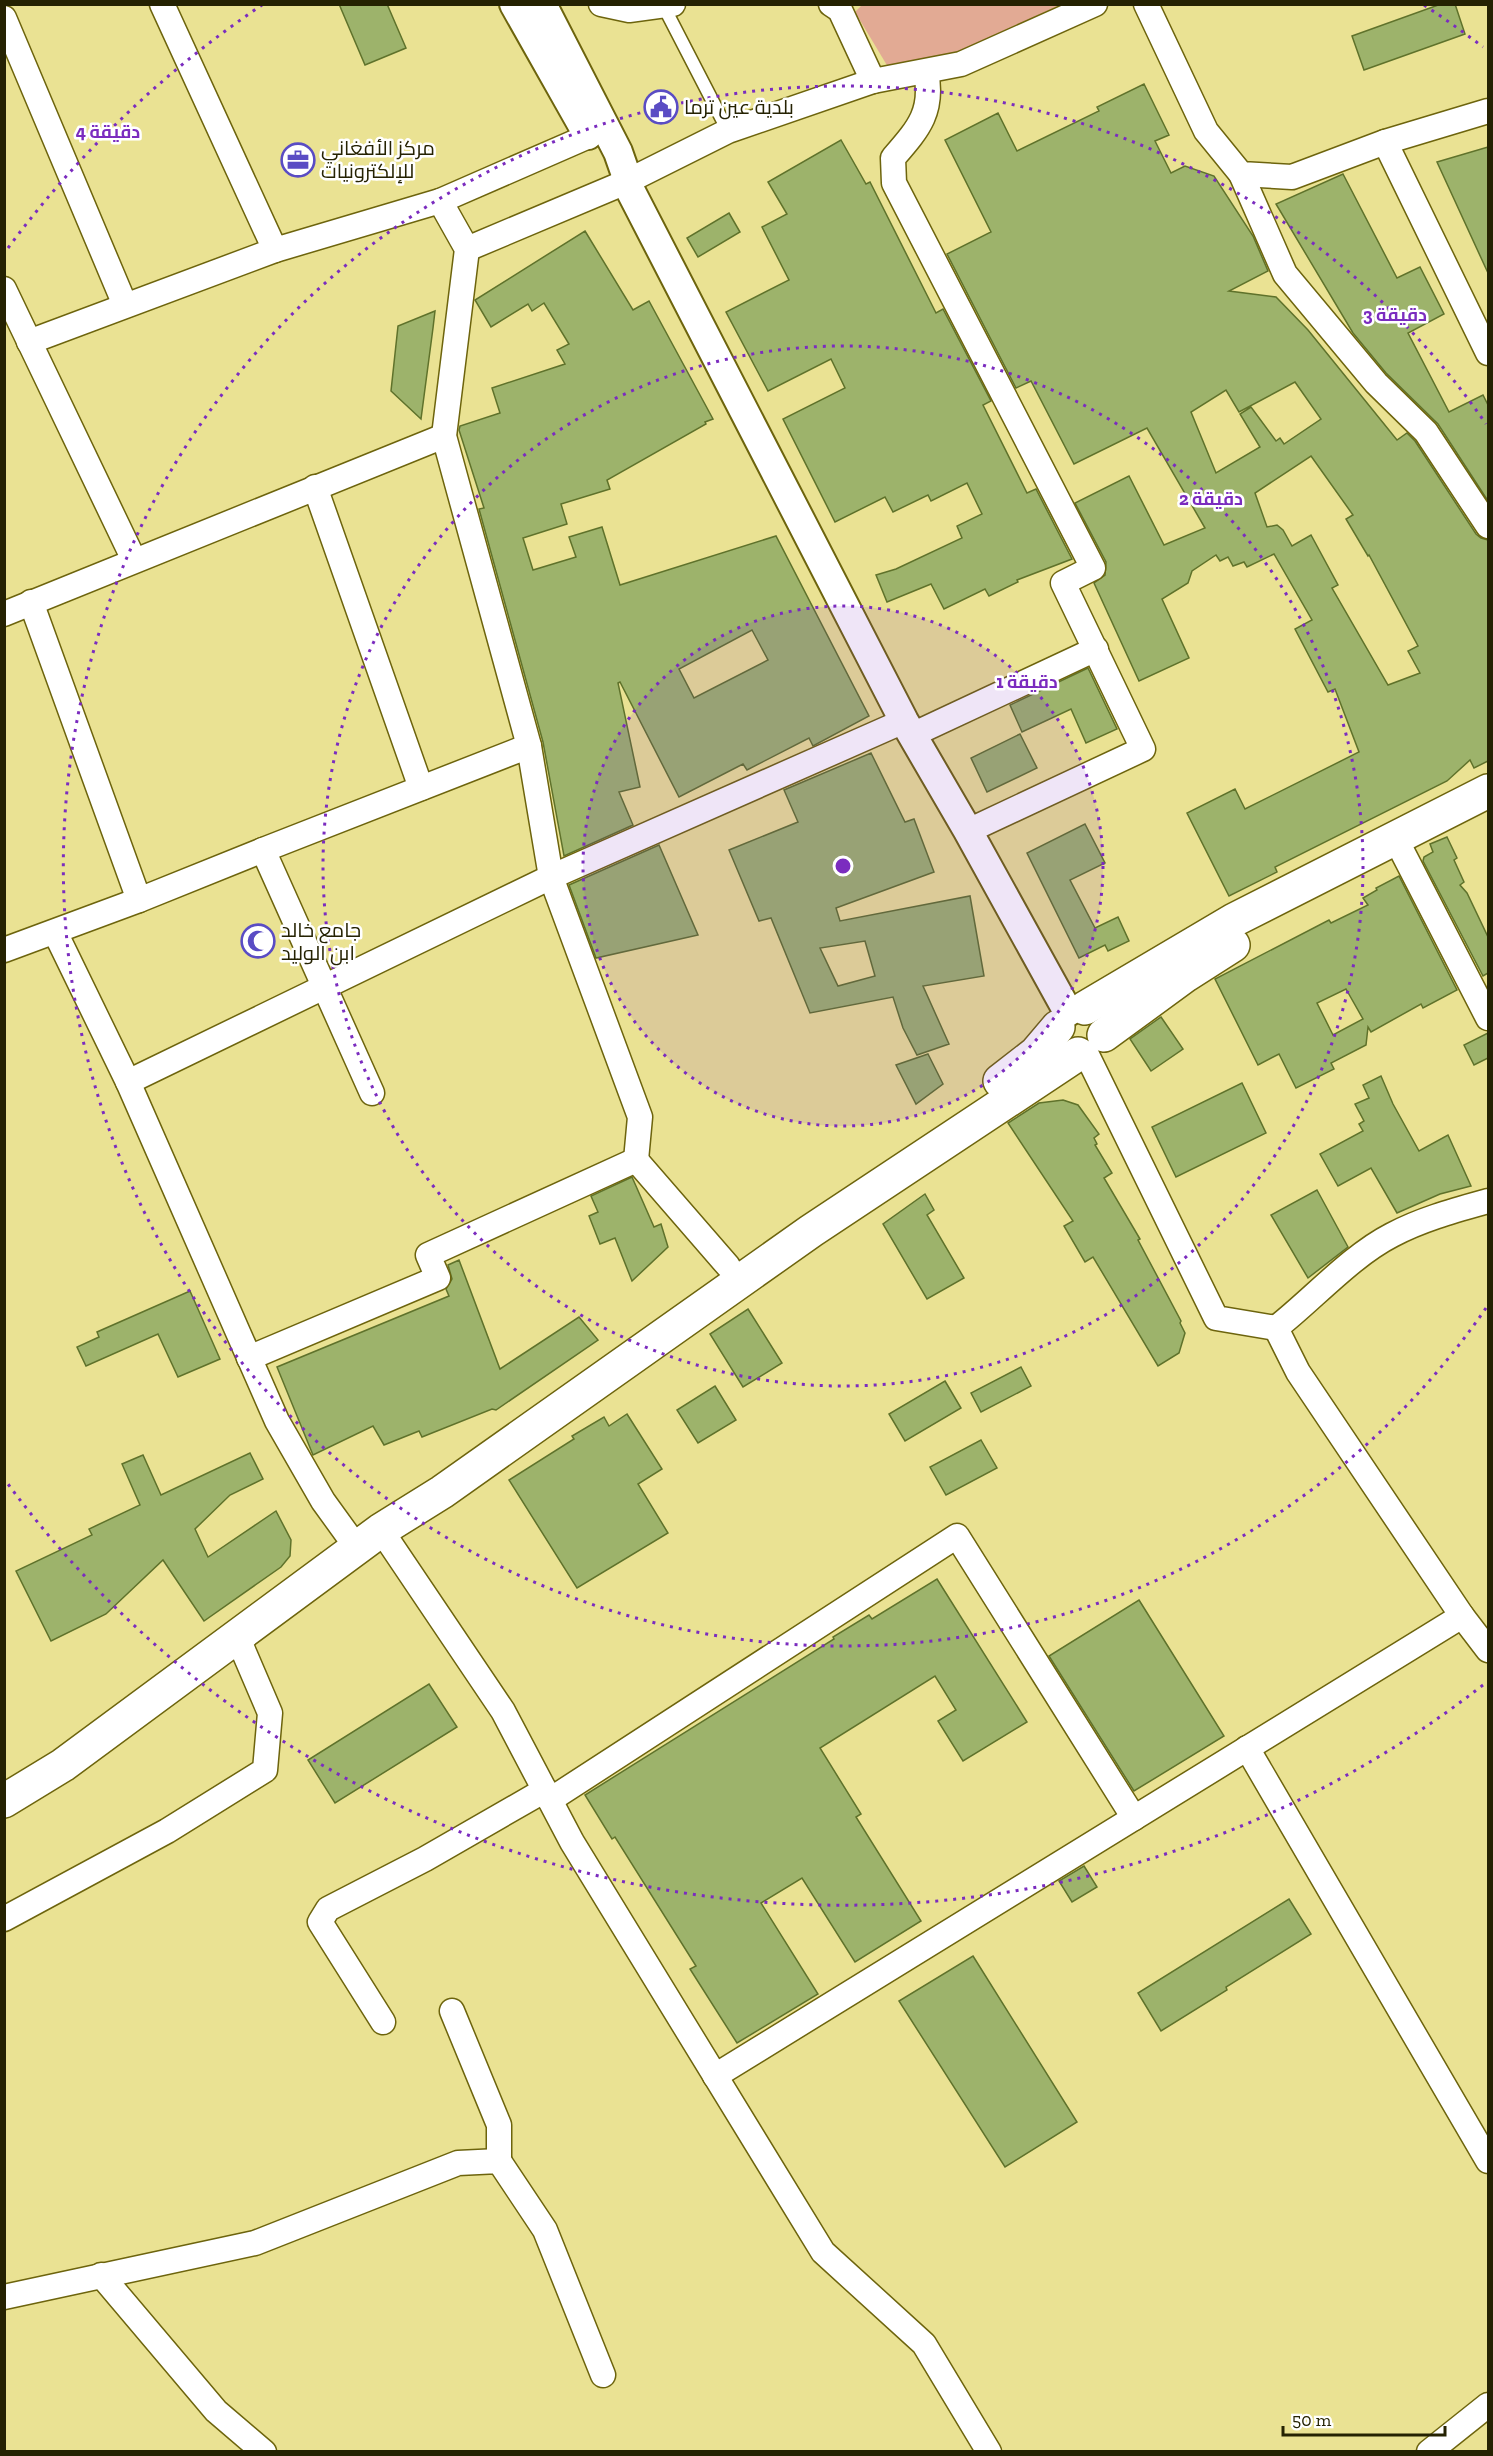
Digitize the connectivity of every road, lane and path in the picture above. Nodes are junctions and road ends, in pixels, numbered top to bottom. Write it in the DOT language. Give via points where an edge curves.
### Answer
graph roads {
  1 [pos="162,4"];
  2 [pos="514,4"];
  3 [pos="542,4"];
  4 [pos="601,4"];
  5 [pos="1095,4"];
  6 [pos="1146,4"];
  7 [pos="669,6"];
  8 [pos="839,6"];
  9 [pos="4,18"];
  10 [pos="926,72"];
  11 [pos="873,81"];
  12 [pos="1488,111"];
  13 [pos="728,131"];
  14 [pos="589,136"];
  15 [pos="1385,142"];
  16 [pos="1241,174"];
  17 [pos="626,182"];
  18 [pos="440,201"];
  19 [pos="467,249"];
  20 [pos="275,250"];
  21 [pos="4,289"];
  22 [pos="125,305"];
  23 [pos="29,342"];
  24 [pos="1488,353"];
  25 [pos="444,436"];
  26 [pos="315,487"];
  27 [pos="1488,526"];
  28 [pos="134,560"];
  29 [pos="32,602"];
  30 [pos="4,614"];
  31 [pos="1096,649"];
  32 [pos="908,728"];
  33 [pos="529,746"];
  34 [pos="422,788"];
  35 [pos="1488,791"];
  36 [pos="1488,812"];
  37 [pos="968,831"];
  38 [pos="263,850"];
  39 [pos="1403,853"];
  40 [pos="551,877"];
  41 [pos="139,900"];
  42 [pos="55,932"];
  43 [pos="4,950"];
  44 [pos="1200,951"];
  45 [pos="325,986"];
  46 [pos="1070,1016"];
  47 [pos="1488,1018"];
  48 [pos="1089,1047"];
  49 [pos="128,1082"];
  50 [pos="372,1093"];
  51 [pos="636,1160"];
  52 [pos="1488,1201"];
  53 [pos="728,1266"];
  54 [pos="1276,1328"];
  55 [pos="249,1358"];
  56 [pos="369,1539"];
  57 [pos="1462,1616"];
  58 [pos="237,1636"];
  59 [pos="1488,1650"];
  60 [pos="1247,1748"];
  61 [pos="547,1795"];
  62 [pos="4,1801"];
  63 [pos="1134,1818"];
  64 [pos="4,1919"];
  65 [pos="452,2011"];
  66 [pos="383,2022"];
  67 [pos="715,2076"];
  68 [pos="499,2161"];
  69 [pos="1488,2161"];
  70 [pos="101,2275"];
  71 [pos="4,2297"];
  72 [pos="603,2374"];
  73 [pos="1488,2405"];
  74 [pos="264,2451"];
  75 [pos="989,2451"];
  76 [pos="1429,2451"];
  1 -- 20 [label="street"];
  2 -- 14 [label="street"];
  3 -- 17 [label="street" via="618,152"];
  4 -- 7 [label="street" via="629,10"];
  5 -- 10 [label="street" via="961,64"];
  6 -- 16 [label="street" via="1206,131"];
  7 -- 13 [label="lane"];
  8 -- 11 [label="street"];
  9 -- 22 [label="street"];
  10 -- 11 [label="street"];
  10 -- 31 [label="street" via="930,90 921,126 893,158 894,183 1093,568 1063,583"];
  11 -- 13 [label="street"];
  12 -- 15 [label="street"];
  13 -- 17 [label="street"];
  14 -- 17 [label="street" via="608,169"];
  14 -- 18 [label="street"];
  15 -- 16 [label="street" via="1292,177"];
  15 -- 24 [label="street"];
  16 -- 27 [label="street" via="1285,274 1377,384 1426,432"];
  17 -- 19 [label="street"];
  17 -- 32 [label="street"];
  18 -- 19 [label="street"];
  18 -- 20 [label="street"];
  19 -- 25 [label="street"];
  20 -- 22 [label="street"];
  21 -- 23 [label="street"];
  22 -- 23 [label="street"];
  23 -- 28 [label="street"];
  25 -- 26 [label="street"];
  25 -- 33 [label="street"];
  26 -- 28 [label="street"];
  26 -- 34 [label="street"];
  28 -- 29 [label="street"];
  29 -- 30 [label="street"];
  29 -- 41 [label="street"];
  31 -- 32 [label="street"];
  31 -- 37 [label="street" via="1143,749"];
  32 -- 37 [label="street"];
  32 -- 40 [label="street"];
  33 -- 34 [label="street"];
  33 -- 40 [label="street"];
  34 -- 38 [label="street"];
  35 -- 44 [label="main road"];
  36 -- 39 [label="main road"];
  37 -- 46 [label="street"];
  38 -- 41 [label="street"];
  38 -- 45 [label="street"];
  39 -- 44 [label="main road" via="1279,918"];
  39 -- 47 [label="street"];
  40 -- 45 [label="street"];
  40 -- 51 [label="street" via="640,1117"];
  41 -- 42 [label="street"];
  42 -- 43 [label="street"];
  42 -- 49 [label="street"];
  44 -- 46 [label="main road"];
  44 -- 48 [label="main road"];
  45 -- 49 [label="street"];
  45 -- 50 [label="street"];
  46 -- 48 [label="main road" via="1063,1044"];
  46 -- 53 [label="main road" via="1009,1075"];
  48 -- 54 [label="street" via="1216,1318"];
  48 -- 56 [label="main road" via="811,1230 442,1492"];
  49 -- 55 [label="street"];
  51 -- 53 [label="street"];
  51 -- 55 [label="street" via="428,1255 438,1278"];
  52 -- 54 [label="street" via="1447,1212 1391,1235"];
  53 -- 56 [label="main road" via="424,1484"];
  54 -- 57 [label="street" via="1298,1371"];
  55 -- 56 [label="street" via="277,1421 323,1501"];
  56 -- 58 [label="main road"];
  56 -- 61 [label="street" via="503,1712"];
  57 -- 59 [label="street"];
  57 -- 60 [label="street"];
  58 -- 62 [label="main road" via="63,1765"];
  58 -- 64 [label="street" via="270,1713 265,1770 167,1831"];
  60 -- 63 [label="street"];
  60 -- 69 [label="street"];
  61 -- 63 [label="street" via="957,1536"];
  61 -- 66 [label="street" via="328,1909 320,1922"];
  61 -- 67 [label="street"];
  63 -- 67 [label="street"];
  65 -- 68 [label="street" via="499,2125"];
  67 -- 75 [label="street" via="823,2252 924,2344"];
  68 -- 70 [label="street" via="458,2163 255,2243"];
  68 -- 72 [label="street" via="545,2230"];
  70 -- 71 [label="street"];
  70 -- 74 [label="street" via="216,2411"];
  73 -- 76 [label="street"];
}
